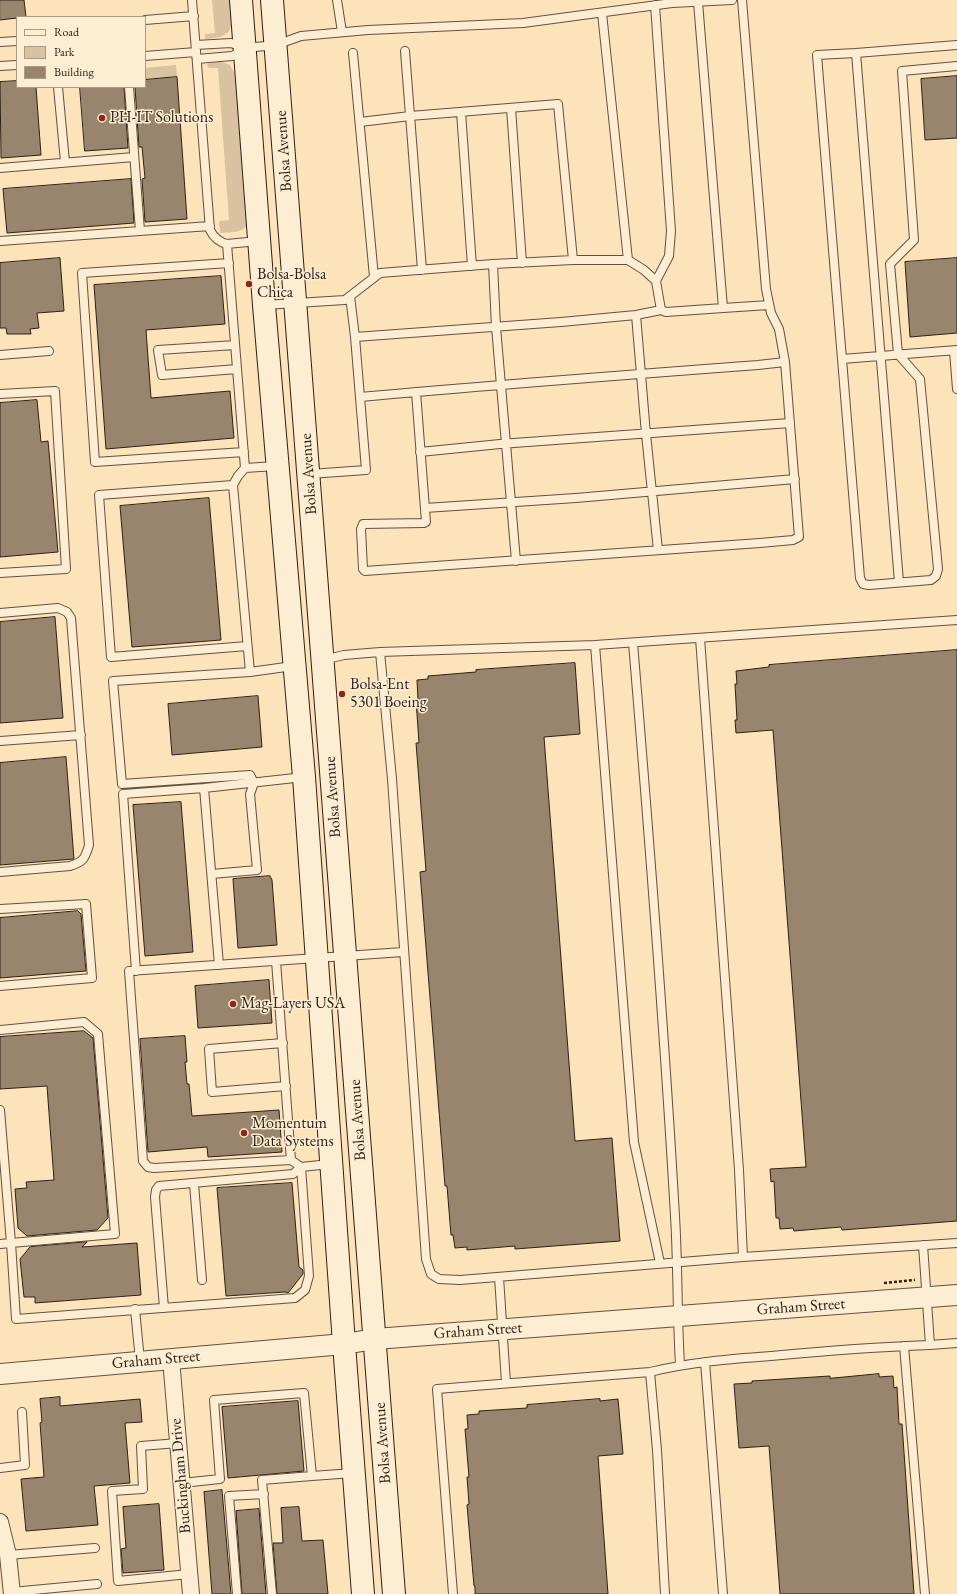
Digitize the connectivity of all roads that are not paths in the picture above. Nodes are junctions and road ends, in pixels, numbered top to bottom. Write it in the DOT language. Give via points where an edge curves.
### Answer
graph roads {
  1 [pos="192,0"];
  2 [pos="241,0"];
  3 [pos="272,0"];
  4 [pos="337,0"];
  5 [pos="732,0"];
  6 [pos="742,0"];
  7 [pos="698,2"];
  8 [pos="656,5"];
  9 [pos="602,13"];
  10 [pos="194,16"];
  11 [pos="146,20"];
  12 [pos="342,32"];
  13 [pos="16,41"];
  14 [pos="0,42"];
  15 [pos="276,45"];
  16 [pos="957,45"];
  17 [pos="245,48"];
  18 [pos="405,51"];
  19 [pos="196,52"];
  20 [pos="353,53"];
  21 [pos="856,53"];
  22 [pos="146,56"];
  23 [pos="16,65"];
  24 [pos="0,66"];
  25 [pos="957,66"];
  26 [pos="58,88"];
  27 [pos="129,88"];
  28 [pos="511,108"];
  29 [pos="461,112"];
  30 [pos="410,116"];
  31 [pos="360,122"];
  32 [pos="134,157"];
  33 [pos="64,162"];
  34 [pos="0,168"];
  35 [pos="210,226"];
  36 [pos="140,231"];
  37 [pos="0,241"];
  38 [pos="259,241"];
  39 [pos="227,244"];
  40 [pos="573,260"];
  41 [pos="628,260"];
  42 [pos="522,262"];
  43 [pos="229,263"];
  44 [pos="493,264"];
  45 [pos="472,266"];
  46 [pos="422,270"];
  47 [pos="374,278"];
  48 [pos="656,281"];
  49 [pos="350,296"];
  50 [pos="296,303"];
  51 [pos="264,305"];
  52 [pos="769,305"];
  53 [pos="723,308"];
  54 [pos="661,310"];
  55 [pos="636,315"];
  56 [pos="496,327"];
  57 [pos="355,337"];
  58 [pos="235,345"];
  59 [pos="955,350"];
  60 [pos="49,352"];
  61 [pos="898,354"];
  62 [pos="0,355"];
  63 [pos="880,356"];
  64 [pos="842,359"];
  65 [pos="785,362"];
  66 [pos="237,369"];
  67 [pos="641,374"];
  68 [pos="502,384"];
  69 [pos="957,389"];
  70 [pos="416,392"];
  71 [pos="0,394"];
  72 [pos="360,397"];
  73 [pos="790,423"];
  74 [pos="646,434"];
  75 [pos="506,444"];
  76 [pos="244,452"];
  77 [pos="420,452"];
  78 [pos="278,466"];
  79 [pos="245,468"];
  80 [pos="309,474"];
  81 [pos="795,479"];
  82 [pos="233,485"];
  83 [pos="652,491"];
  84 [pos="511,503"];
  85 [pos="425,508"];
  86 [pos="658,550"];
  87 [pos="516,561"];
  88 [pos="0,573"];
  89 [pos="899,582"];
  90 [pos="0,613"];
  91 [pos="957,620"];
  92 [pos="700,638"];
  93 [pos="633,643"];
  94 [pos="596,645"];
  95 [pos="247,646"];
  96 [pos="380,652"];
  97 [pos="322,660"];
  98 [pos="295,666"];
  99 [pos="250,672"];
  100 [pos="81,735"];
  101 [pos="0,741"];
  102 [pos="304,778"];
  103 [pos="254,783"];
  104 [pos="204,788"];
  105 [pos="0,872"];
  106 [pos="212,874"];
  107 [pos="0,909"];
  108 [pos="403,952"];
  109 [pos="345,955"];
  110 [pos="317,957"];
  111 [pos="276,960"];
  112 [pos="219,965"];
  113 [pos="136,971"];
  114 [pos="0,986"];
  115 [pos="0,1030"];
  116 [pos="283,1043"];
  117 [pos="286,1086"];
  118 [pos="0,1110"];
  119 [pos="291,1160"];
  120 [pos="331,1164"];
  121 [pos="301,1167"];
  122 [pos="194,1184"];
  123 [pos="11,1243"];
  124 [pos="957,1243"];
  125 [pos="0,1244"];
  126 [pos="923,1245"];
  127 [pos="743,1257"];
  128 [pos="677,1262"];
  129 [pos="660,1263"];
  130 [pos="499,1277"];
  131 [pos="202,1280"];
  132 [pos="957,1295"];
  133 [pos="926,1297"];
  134 [pos="164,1308"];
  135 [pos="135,1309"];
  136 [pos="677,1316"];
  137 [pos="502,1330"];
  138 [pos="375,1339"];
  139 [pos="957,1343"];
  140 [pos="344,1344"];
  141 [pos="930,1345"];
  142 [pos="904,1346"];
  143 [pos="957,1349"];
  144 [pos="171,1358"];
  145 [pos="140,1361"];
  146 [pos="705,1362"];
  147 [pos="680,1365"];
  148 [pos="650,1372"];
  149 [pos="0,1374"];
  150 [pos="506,1383"];
  151 [pos="22,1412"];
  152 [pos="178,1443"];
  153 [pos="0,1468"];
  154 [pos="354,1473"];
  155 [pos="312,1476"];
  156 [pos="182,1483"];
  157 [pos="264,1494"];
  158 [pos="0,1522"];
  159 [pos="95,1548"];
  160 [pos="8,1555"];
  161 [pos="190,1574"];
  162 [pos="97,1584"];
  163 [pos="12,1593"];
  164 [pos="191,1594"];
  165 [pos="237,1594"];
  166 [pos="272,1594"];
  167 [pos="363,1594"];
  168 [pos="394,1594"];
  169 [pos="453,1594"];
  170 [pos="665,1594"];
  171 [pos="723,1594"];
  172 [pos="925,1594"];
  1 -- 10 [label="lane"];
  2 -- 17 [label="main road, Bolsa Avenue"];
  3 -- 15 [label="main road, Bolsa Avenue"];
  4 -- 12 [label="lane"];
  5 -- 7 [label="lane"];
  6 -- 52 [label="lane"];
  7 -- 8 [label="lane"];
  7 -- 53 [label="lane"];
  8 -- 9 [label="lane"];
  8 -- 48 [label="lane" via="672,231 669,256"];
  9 -- 12 [label="lane" via="523,23"];
  9 -- 41 [label="lane"];
  10 -- 11 [label="lane"];
  10 -- 19 [label="lane"];
  12 -- 15 [label="lane" via="301,36"];
  13 -- 14 [label="lane"];
  15 -- 17 [label="lane"];
  15 -- 50 [label="main road, Bolsa Avenue"];
  16 -- 21 [label="lane"];
  17 -- 19 [label="lane" via="231,43"];
  17 -- 19 [label="lane" via="232,56"];
  17 -- 38 [label="main road, Bolsa Avenue"];
  18 -- 30 [label="lane"];
  19 -- 22 [label="lane"];
  19 -- 35 [label="lane"];
  20 -- 31 [label="lane"];
  21 -- 63 [label="lane"];
  21 -- 64 [label="lane" via="817,55"];
  23 -- 24 [label="lane"];
  25 -- 61 [label="lane" via="902,71 914,240 890,264"];
  26 -- 33 [label="lane"];
  27 -- 32 [label="lane"];
  28 -- 29 [label="lane"];
  28 -- 40 [label="lane" via="558,104"];
  28 -- 42 [label="lane"];
  29 -- 30 [label="lane"];
  29 -- 45 [label="lane"];
  30 -- 31 [label="lane"];
  30 -- 46 [label="lane"];
  31 -- 47 [label="lane"];
  32 -- 33 [label="lane"];
  32 -- 36 [label="lane"];
  33 -- 34 [label="lane"];
  35 -- 36 [label="lane"];
  35 -- 39 [label="lane" via="215,238"];
  36 -- 37 [label="lane"];
  38 -- 39 [label="lane"];
  38 -- 51 [label="main road, Bolsa Avenue"];
  39 -- 43 [label="lane"];
  40 -- 41 [label="lane"];
  40 -- 42 [label="lane"];
  41 -- 48 [label="lane"];
  42 -- 44 [label="lane"];
  43 -- 58 [label="lane"];
  43 -- 76 [label="lane" via="82,273 95,462"];
  44 -- 45 [label="lane"];
  44 -- 56 [label="lane"];
  45 -- 46 [label="lane"];
  46 -- 47 [label="lane" via="380,273"];
  47 -- 49 [label="lane"];
  48 -- 54 [label="lane"];
  49 -- 50 [label="lane" via="345,300"];
  49 -- 57 [label="lane"];
  50 -- 51 [label="lane"];
  50 -- 80 [label="main road, Bolsa Avenue"];
  51 -- 78 [label="main road, Bolsa Avenue"];
  52 -- 53 [label="lane"];
  52 -- 65 [label="lane" via="779,329"];
  53 -- 54 [label="lane" via="666,312"];
  54 -- 55 [label="lane"];
  55 -- 56 [label="lane"];
  55 -- 67 [label="lane"];
  56 -- 57 [label="lane"];
  56 -- 68 [label="lane"];
  57 -- 72 [label="lane"];
  58 -- 66 [label="lane"];
  58 -- 66 [label="lane" via="158,350 162,375"];
  59 -- 61 [label="lane"];
  59 -- 69 [label="lane"];
  60 -- 62 [label="lane"];
  61 -- 63 [label="lane"];
  61 -- 89 [label="lane" via="920,379 938,569 936,576 931,580"];
  63 -- 64 [label="lane"];
  63 -- 89 [label="lane"];
  64 -- 89 [label="lane" via="860,578 863,584 869,585"];
  65 -- 67 [label="lane"];
  65 -- 73 [label="lane"];
  66 -- 76 [label="lane"];
  67 -- 68 [label="lane"];
  67 -- 74 [label="lane"];
  68 -- 70 [label="lane"];
  68 -- 75 [label="lane"];
  70 -- 72 [label="lane"];
  70 -- 77 [label="lane"];
  71 -- 88 [label="lane" via="55,391 66,568"];
  72 -- 80 [label="lane" via="366,470"];
  73 -- 74 [label="lane"];
  73 -- 81 [label="lane"];
  74 -- 75 [label="lane"];
  74 -- 83 [label="lane"];
  75 -- 77 [label="lane"];
  75 -- 84 [label="lane"];
  76 -- 79 [label="lane"];
  77 -- 85 [label="lane"];
  78 -- 79 [label="lane"];
  78 -- 98 [label="main road, Bolsa Avenue"];
  79 -- 82 [label="lane"];
  80 -- 97 [label="main road, Bolsa Avenue"];
  81 -- 83 [label="lane"];
  81 -- 86 [label="lane" via="797,539"];
  82 -- 95 [label="lane"];
  82 -- 95 [label="lane" via="99,495 111,657"];
  83 -- 84 [label="lane"];
  83 -- 86 [label="lane"];
  84 -- 85 [label="lane"];
  84 -- 87 [label="lane"];
  85 -- 87 [label="lane" via="424,523 362,524 365,571"];
  86 -- 87 [label="lane"];
  90 -- 100 [label="lane" via="58,608 67,612 71,618"];
  91 -- 92 [label="lane"];
  92 -- 93 [label="lane"];
  92 -- 127 [label="lane" via="739,1170"];
  93 -- 94 [label="lane"];
  93 -- 128 [label="lane" via="656,928"];
  94 -- 96 [label="lane"];
  94 -- 129 [label="lane" via="634,1142"];
  95 -- 99 [label="lane"];
  96 -- 97 [label="lane"];
  96 -- 108 [label="lane" via="392,779"];
  97 -- 98 [label="main road"];
  97 -- 109 [label="main road, Bolsa Avenue"];
  98 -- 99 [label="lane"];
  98 -- 102 [label="main road, Bolsa Avenue"];
  99 -- 103 [label="lane" via="113,681 122,784 250,775"];
  100 -- 101 [label="lane"];
  100 -- 105 [label="lane" via="89,845 86,856 80,863 70,866"];
  102 -- 103 [label="lane"];
  102 -- 110 [label="main road, Bolsa Avenue"];
  103 -- 104 [label="lane"];
  103 -- 106 [label="lane" via="250,794 257,870"];
  104 -- 106 [label="lane"];
  104 -- 113 [label="lane" via="123,794"];
  106 -- 112 [label="lane"];
  107 -- 114 [label="lane" via="86,904 92,978"];
  108 -- 109 [label="lane"];
  108 -- 130 [label="lane" via="426,1259 431,1274 439,1279"];
  109 -- 110 [label="lane"];
  109 -- 138 [label="main road, Bolsa Avenue"];
  110 -- 111 [label="lane"];
  110 -- 120 [label="main road, Bolsa Avenue"];
  111 -- 112 [label="lane"];
  111 -- 116 [label="lane"];
  112 -- 113 [label="lane"];
  113 -- 119 [label="lane" via="129,971 143,1161 148,1168"];
  115 -- 123 [label="lane" via="84,1022 98,1034 115,1234"];
  116 -- 117 [label="lane"];
  116 -- 117 [label="lane" via="209,1049 212,1092"];
  117 -- 119 [label="lane"];
  118 -- 123 [label="lane"];
  119 -- 121 [label="lane"];
  120 -- 121 [label="lane"];
  120 -- 140 [label="main road, Bolsa Avenue"];
  121 -- 122 [label="lane" via="293,1174"];
  121 -- 134 [label="lane" via="309,1276 305,1290 295,1298"];
  122 -- 131 [label="lane"];
  122 -- 134 [label="lane" via="160,1186 156,1190"];
  123 -- 125 [label="lane"];
  123 -- 135 [label="lane" via="16,1319"];
  124 -- 126 [label="lane"];
  126 -- 127 [label="lane"];
  126 -- 133 [label="lane"];
  127 -- 128 [label="lane"];
  128 -- 129 [label="lane"];
  128 -- 136 [label="lane"];
  129 -- 130 [label="lane"];
  130 -- 137 [label="lane"];
  132 -- 133 [label="street, Graham Street"];
  133 -- 136 [label="street, Graham Street"];
  133 -- 141 [label="lane"];
  134 -- 135 [label="lane"];
  135 -- 145 [label="lane"];
  136 -- 137 [label="street, Graham Street"];
  136 -- 147 [label="lane"];
  137 -- 138 [label="street, Graham Street"];
  137 -- 150 [label="lane"];
  138 -- 140 [label="street, Graham Street"];
  138 -- 168 [label="main road, Bolsa Avenue"];
  139 -- 141 [label="lane"];
  139 -- 143 [label="lane"];
  140 -- 144 [label="street, Graham Street"];
  140 -- 154 [label="main road, Bolsa Avenue"];
  141 -- 142 [label="lane"];
  142 -- 146 [label="lane"];
  142 -- 172 [label="lane"];
  144 -- 145 [label="street, Graham Street"];
  144 -- 152 [label="street, Buckingham Drive"];
  145 -- 149 [label="street, Graham Street"];
  146 -- 147 [label="lane"];
  146 -- 171 [label="lane"];
  147 -- 148 [label="lane"];
  148 -- 150 [label="lane"];
  148 -- 170 [label="lane"];
  150 -- 169 [label="lane" via="437,1389"];
  151 -- 153 [label="lane" via="25,1465"];
  152 -- 156 [label="street, Buckingham Drive"];
  152 -- 161 [label="lane" via="141,1446 143,1489 112,1492 118,1581"];
  154 -- 155 [label="lane"];
  154 -- 167 [label="main road, Bolsa Avenue"];
  155 -- 156 [label="lane" via="304,1393 214,1400 220,1479"];
  155 -- 157 [label="lane" via="262,1480"];
  156 -- 161 [label="street, Buckingham Drive"];
  157 -- 165 [label="lane" via="229,1496"];
  157 -- 166 [label="lane"];
  158 -- 160 [label="street"];
  159 -- 160 [label="lane"];
  160 -- 163 [label="street"];
  161 -- 164 [label="street, Buckingham Drive"];
  162 -- 163 [label="lane"];
}
